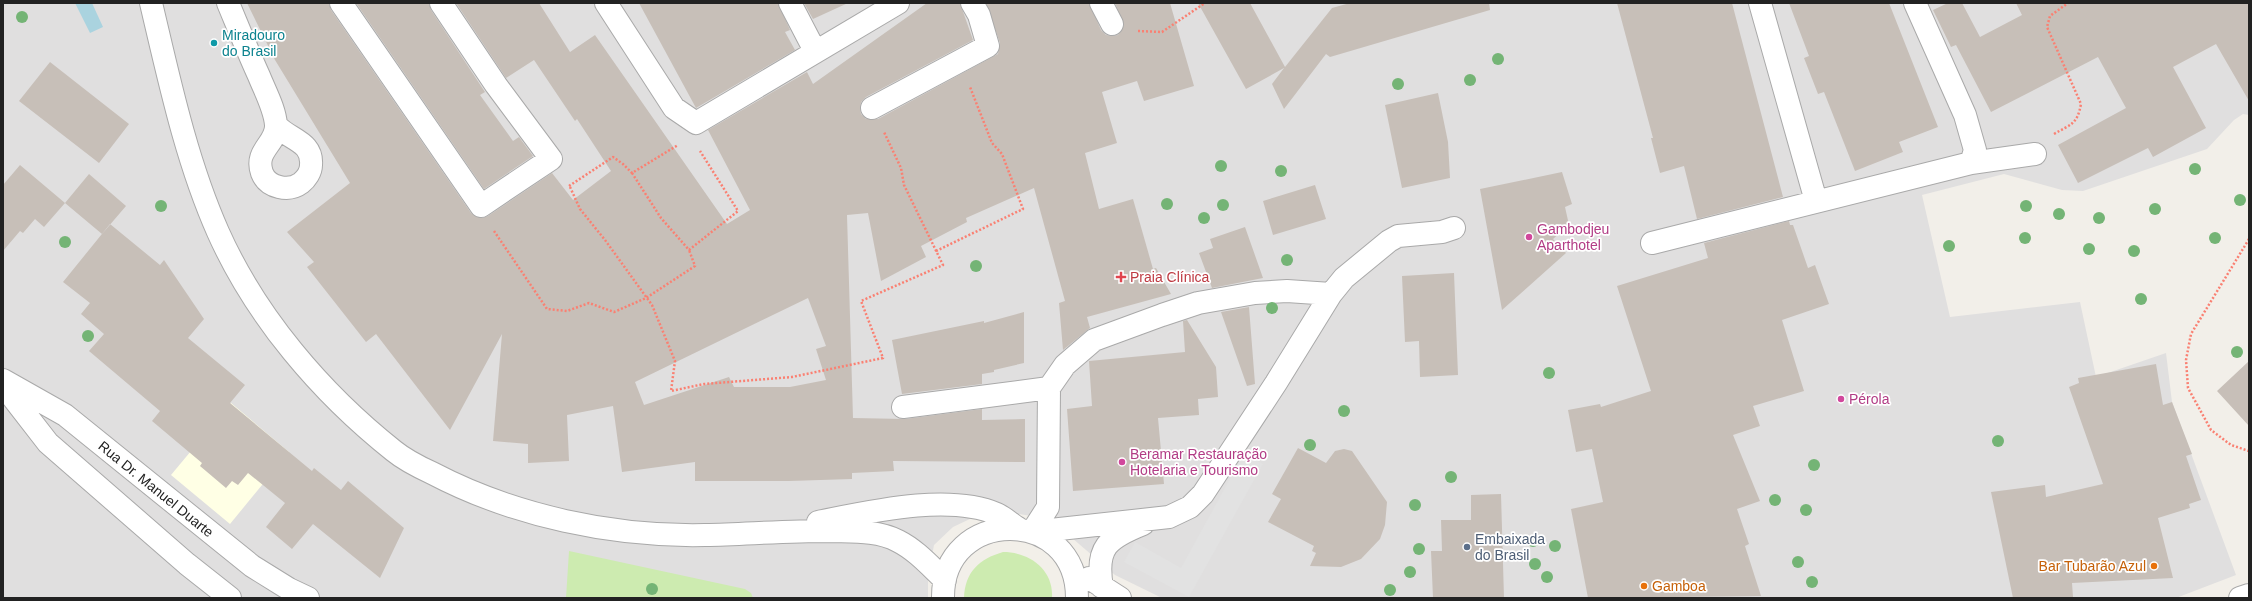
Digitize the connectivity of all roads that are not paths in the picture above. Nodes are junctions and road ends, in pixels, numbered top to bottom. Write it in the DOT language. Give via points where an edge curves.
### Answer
graph roads {
  1 [pos="150,3"];
  2 [pos="228,3"];
  3 [pos="342,3"];
  4 [pos="442,3"];
  5 [pos="606,3"];
  6 [pos="790,3"];
  7 [pos="898,3"];
  8 [pos="972,3"];
  9 [pos="1101,3"];
  10 [pos="1760,3"];
  11 [pos="1916,3"];
  12 [pos="1112,24"];
  13 [pos="815,51"];
  14 [pos="872,108"];
  15 [pos="276,125"];
  16 [pos="2035,154"];
  17 [pos="1972,163"];
  18 [pos="1816,201"];
  19 [pos="1454,228"];
  20 [pos="1652,242"];
  21 [pos="1330,294"];
  22 [pos="3,380"];
  23 [pos="3,385"];
  24 [pos="1049,388"];
  25 [pos="903,407"];
  26 [pos="1155,519"];
  27 [pos="1025,530"];
  28 [pos="774,531"];
  29 [pos="1066,558"];
  30 [pos="1102,587"];
  31 [pos="941,592"];
  32 [pos="2249,594"];
  33 [pos="230,598"];
  34 [pos="308,598"];
  35 [pos="1077,598"];
  36 [pos="1120,598"];
  37 [pos="2240,598"];
  1 -- 28 [label="street" via="202,188 218,231 236,267 256,300 310,370 348,411 395,452 452,484 498,502 567,520 647,533 704,535"];
  2 -- 15 [label="street" via="268,98"];
  3 -- 4 [label="street" via="481,206 550,159"];
  5 -- 13 [label="street" via="674,108 694,130"];
  6 -- 13 [label="street"];
  7 -- 13 [label="street"];
  8 -- 14 [label="street" via="981,20 988,46"];
  9 -- 12 [label="street"];
  10 -- 18 [label="street"];
  11 -- 17 [label="street" via="1965,115 1975,150"];
  16 -- 17 [label="street"];
  17 -- 18 [label="street"];
  18 -- 20 [label="street"];
  19 -- 21 [label="street" via="1442,232 1409,234 1389,241 1344,278"];
  21 -- 24 [label="street" via="1287,291 1255,293 1198,303 1162,315 1094,340 1065,365"];
  21 -- 26 [label="street" via="1203,494 1190,507 1170,517"];
  22 -- 34 [label="street, Rua Dr. Manuel Duarte" via="64,415 252,566"];
  23 -- 33 [label="street" via="48,443"];
  24 -- 25 [label="street"];
  24 -- 27 [label="street" via="1048,507"];
  26 -- 27 [label="street"];
  26 -- 30 [label="street" via="1122,532 1112,539 1099,563"];
  27 -- 28 [label="street" via="998,515 979,510 934,505 863,513"];
  27 -- 29 [label="street" via="1046,538"];
  27 -- 31 [label="street" via="994,530 971,540 952,561"];
  28 -- 31 [label="street" via="879,534 912,549"];
  29 -- 30 [label="street"];
  29 -- 35 [label="street" via="1075,578"];
  30 -- 36 [label="street"];
  32 -- 37 [label="street"];
}
